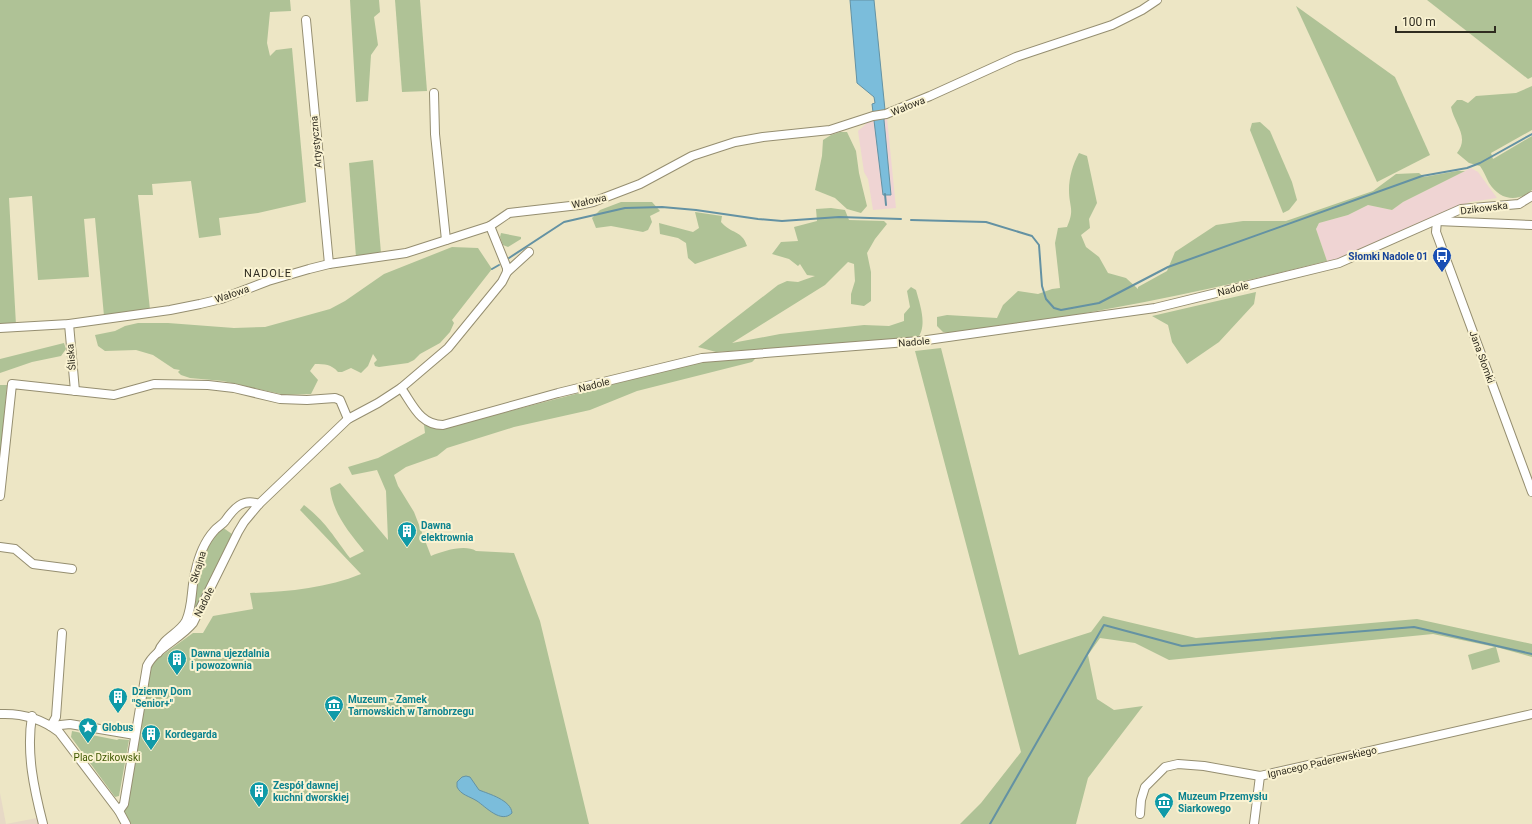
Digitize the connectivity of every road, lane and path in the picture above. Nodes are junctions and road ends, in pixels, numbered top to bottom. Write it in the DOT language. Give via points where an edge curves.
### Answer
graph roads {
  1 [pos="1157,0"];
  2 [pos="306,20"];
  3 [pos="434,93"];
  4 [pos="1532,196"];
  5 [pos="1437,221"];
  6 [pos="1532,224"];
  7 [pos="490,226"];
  8 [pos="446,240"];
  9 [pos="529,252"];
  10 [pos="329,264"];
  11 [pos="507,272"];
  12 [pos="68,324"];
  13 [pos="0,328"];
  14 [pos="401,388"];
  15 [pos="75,391"];
  16 [pos="348,419"];
  17 [pos="1532,492"];
  18 [pos="0,496"];
  19 [pos="260,504"];
  20 [pos="0,547"];
  21 [pos="72,570"];
  22 [pos="62,633"];
  23 [pos="158,652"];
  24 [pos="0,714"];
  25 [pos="1532,714"];
  26 [pos="32,716"];
  27 [pos="51,726"];
  28 [pos="135,735"];
  29 [pos="1260,776"];
  30 [pos="119,811"];
  31 [pos="1140,814"];
  32 [pos="43,824"];
  33 [pos="126,824"];
  34 [pos="1254,824"];
  1 -- 7 [label="street, Wałowa" via="1112,25 1016,57 886,114 830,130 734,142 692,156 608,198 579,205 509,213"];
  2 -- 10 [label="street, Artystyczna"];
  3 -- 8 [label="street"];
  4 -- 5 [label="street, Dzikowska" via="1519,204 1461,210"];
  5 -- 6 [label="street"];
  5 -- 14 [label="street, Nadole" via="1339,263 1155,308 920,341 702,358 443,425 429,424 423,419"];
  5 -- 17 [label="street, Jana Słomki" via="1436,232"];
  7 -- 8 [label="street, Wałowa"];
  7 -- 11 [label="street" via="503,254"];
  8 -- 10 [label="street, Wałowa" via="406,254"];
  9 -- 11 [label="street, Nadole"];
  10 -- 12 [label="street, Wałowa" via="275,279 210,302"];
  11 -- 14 [label="street, Nadole" via="502,282 448,348"];
  12 -- 13 [label="street, Wałowa"];
  12 -- 15 [label="street, Śliska"];
  14 -- 16 [label="street, Nadole"];
  15 -- 16 [label="street" via="114,395 154,384 178,384 234,388 280,399 335,398 340,400"];
  15 -- 18 [label="street" via="12,384"];
  16 -- 19 [label="street, Nadole"];
  19 -- 23 [label="street, Nadole" via="238,532 193,623 185,633"];
  19 -- 23 [label="street, Skrajna" via="252,501 242,503 214,530 194,574 186,621 179,630 166,639"];
  20 -- 21 [label="street" via="15,549 33,564"];
  22 -- 27 [label="street" via="56,717"];
  23 -- 28 [label="street, Nadole" via="147,666"];
  24 -- 26 [label="street"];
  25 -- 29 [label="street, Ignacego Paderewskiego"];
  26 -- 27 [label="street"];
  26 -- 32 [label="street" via="32,783"];
  27 -- 28 [label="street" via="70,724"];
  27 -- 30 [label="street" via="59,732"];
  28 -- 30 [label="street, Nadole" via="124,804"];
  29 -- 31 [label="street, Ignacego Paderewskiego" via="1195,765 1178,764 1165,767 1145,787"];
  29 -- 34 [label="street"];
  30 -- 33 [label="street"];
}
